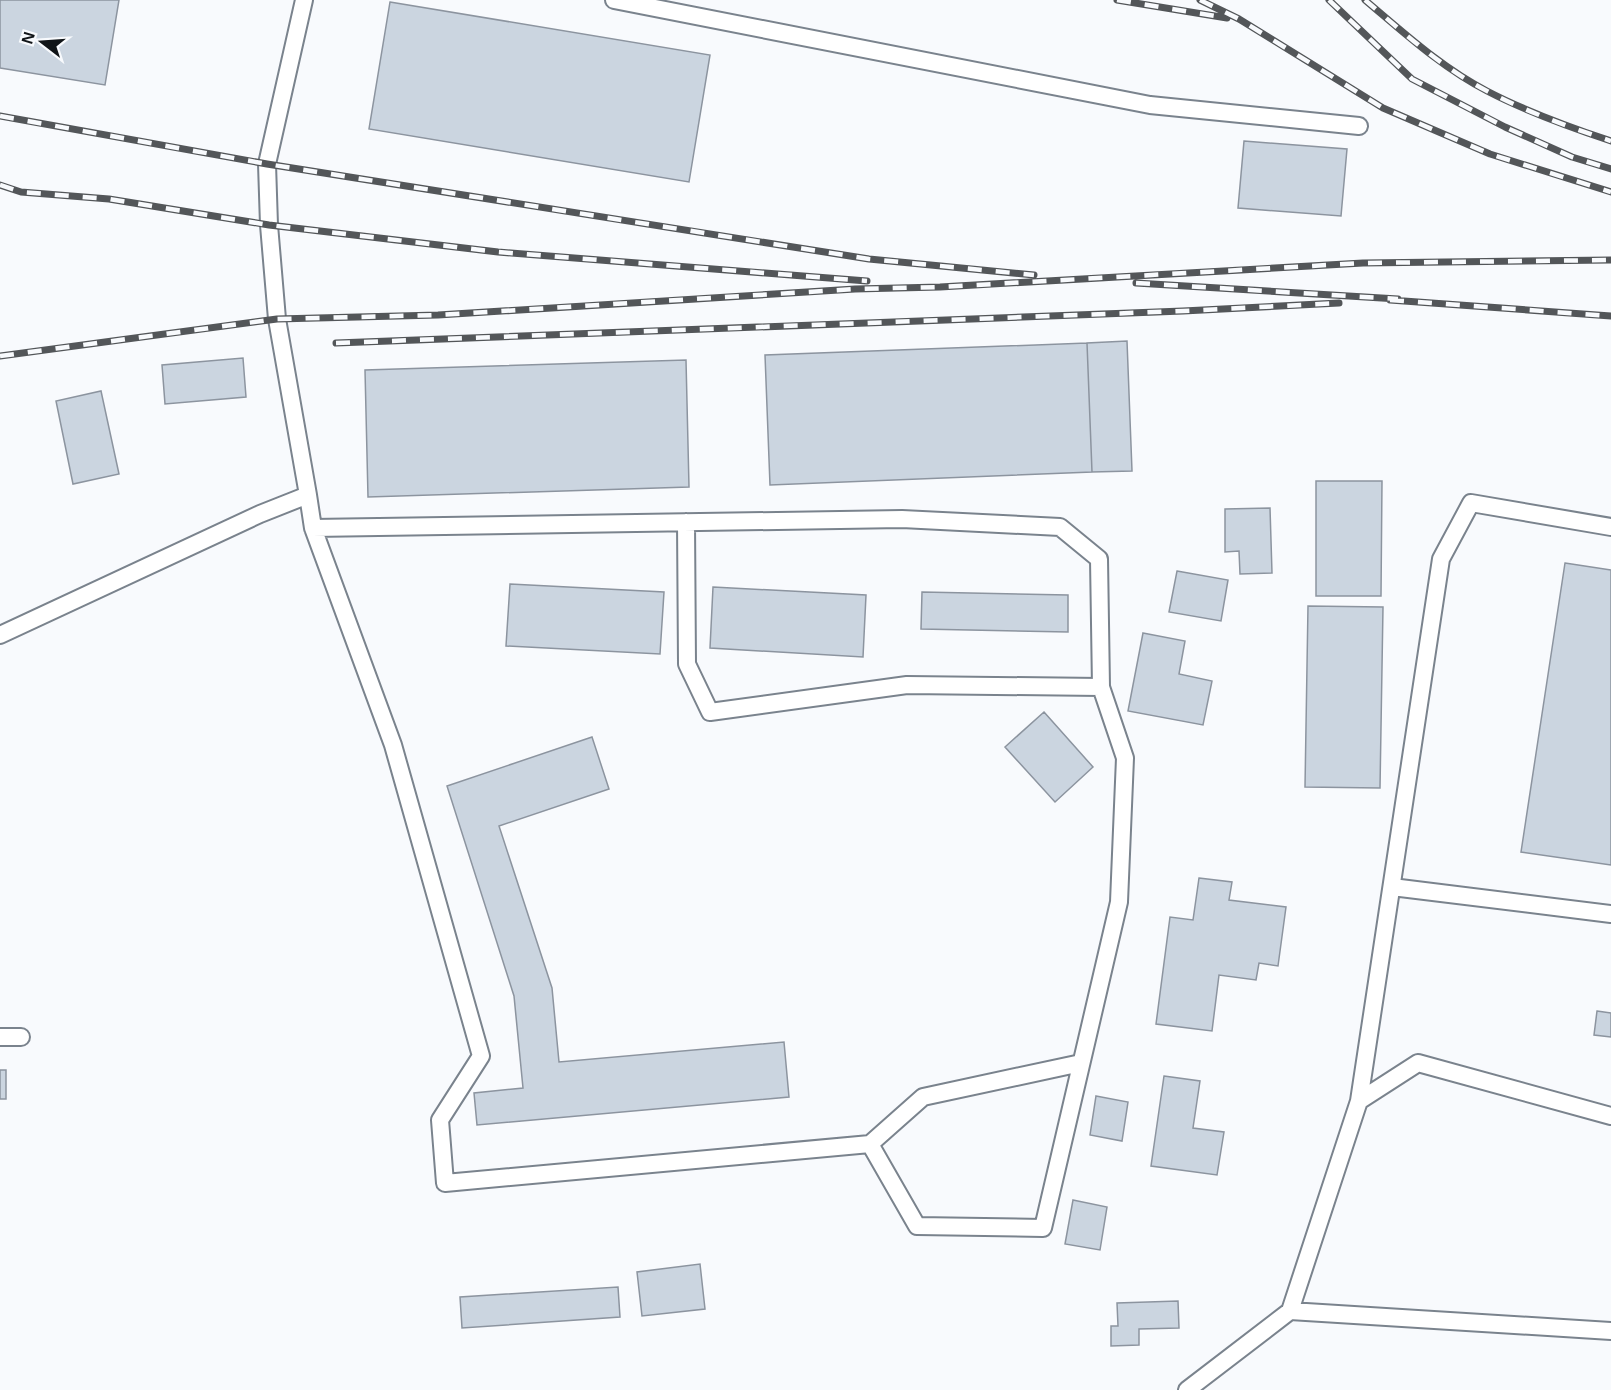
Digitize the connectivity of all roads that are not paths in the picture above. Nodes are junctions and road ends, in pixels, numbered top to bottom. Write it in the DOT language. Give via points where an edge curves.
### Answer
graph roads {
  1 [pos="304,0"];
  2 [pos="614,0"];
  3 [pos="1359,126"];
  4 [pos="308,495"];
  5 [pos="686,522"];
  6 [pos="1611,527"];
  7 [pos="314,528"];
  8 [pos="0,635"];
  9 [pos="1101,687"];
  10 [pos="1392,887"];
  11 [pos="1611,914"];
  12 [pos="0,1037"];
  13 [pos="21,1037"];
  14 [pos="1081,1064"];
  15 [pos="1359,1101"];
  16 [pos="1611,1116"];
  17 [pos="870,1144"];
  18 [pos="1290,1311"];
  19 [pos="1611,1331"];
  20 [pos="1187,1390"];
  1 -- 4 [label="lane" via="267,164 277,319"];
  2 -- 3 [label="lane" via="1150,105"];
  4 -- 7 [label="lane"];
  4 -- 8 [label="lane"];
  5 -- 7 [label="lane"];
  5 -- 9 [label="lane" via="902,519 1060,527 1099,559"];
  5 -- 9 [label="lane" via="687,664 710,712 907,685"];
  6 -- 10 [label="lane" via="1471,503 1441,559"];
  7 -- 17 [label="lane" via="393,745 481,1056 440,1120 445,1183"];
  9 -- 14 [label="lane" via="1125,758 1119,902"];
  10 -- 11 [label="lane"];
  10 -- 15 [label="lane"];
  12 -- 13 [label="lane"];
  14 -- 17 [label="lane" via="923,1097"];
  14 -- 17 [label="lane" via="1043,1228 917,1226"];
  15 -- 16 [label="lane" via="1418,1063"];
  15 -- 18 [label="lane"];
  18 -- 19 [label="lane"];
  18 -- 20 [label="lane"];
}
